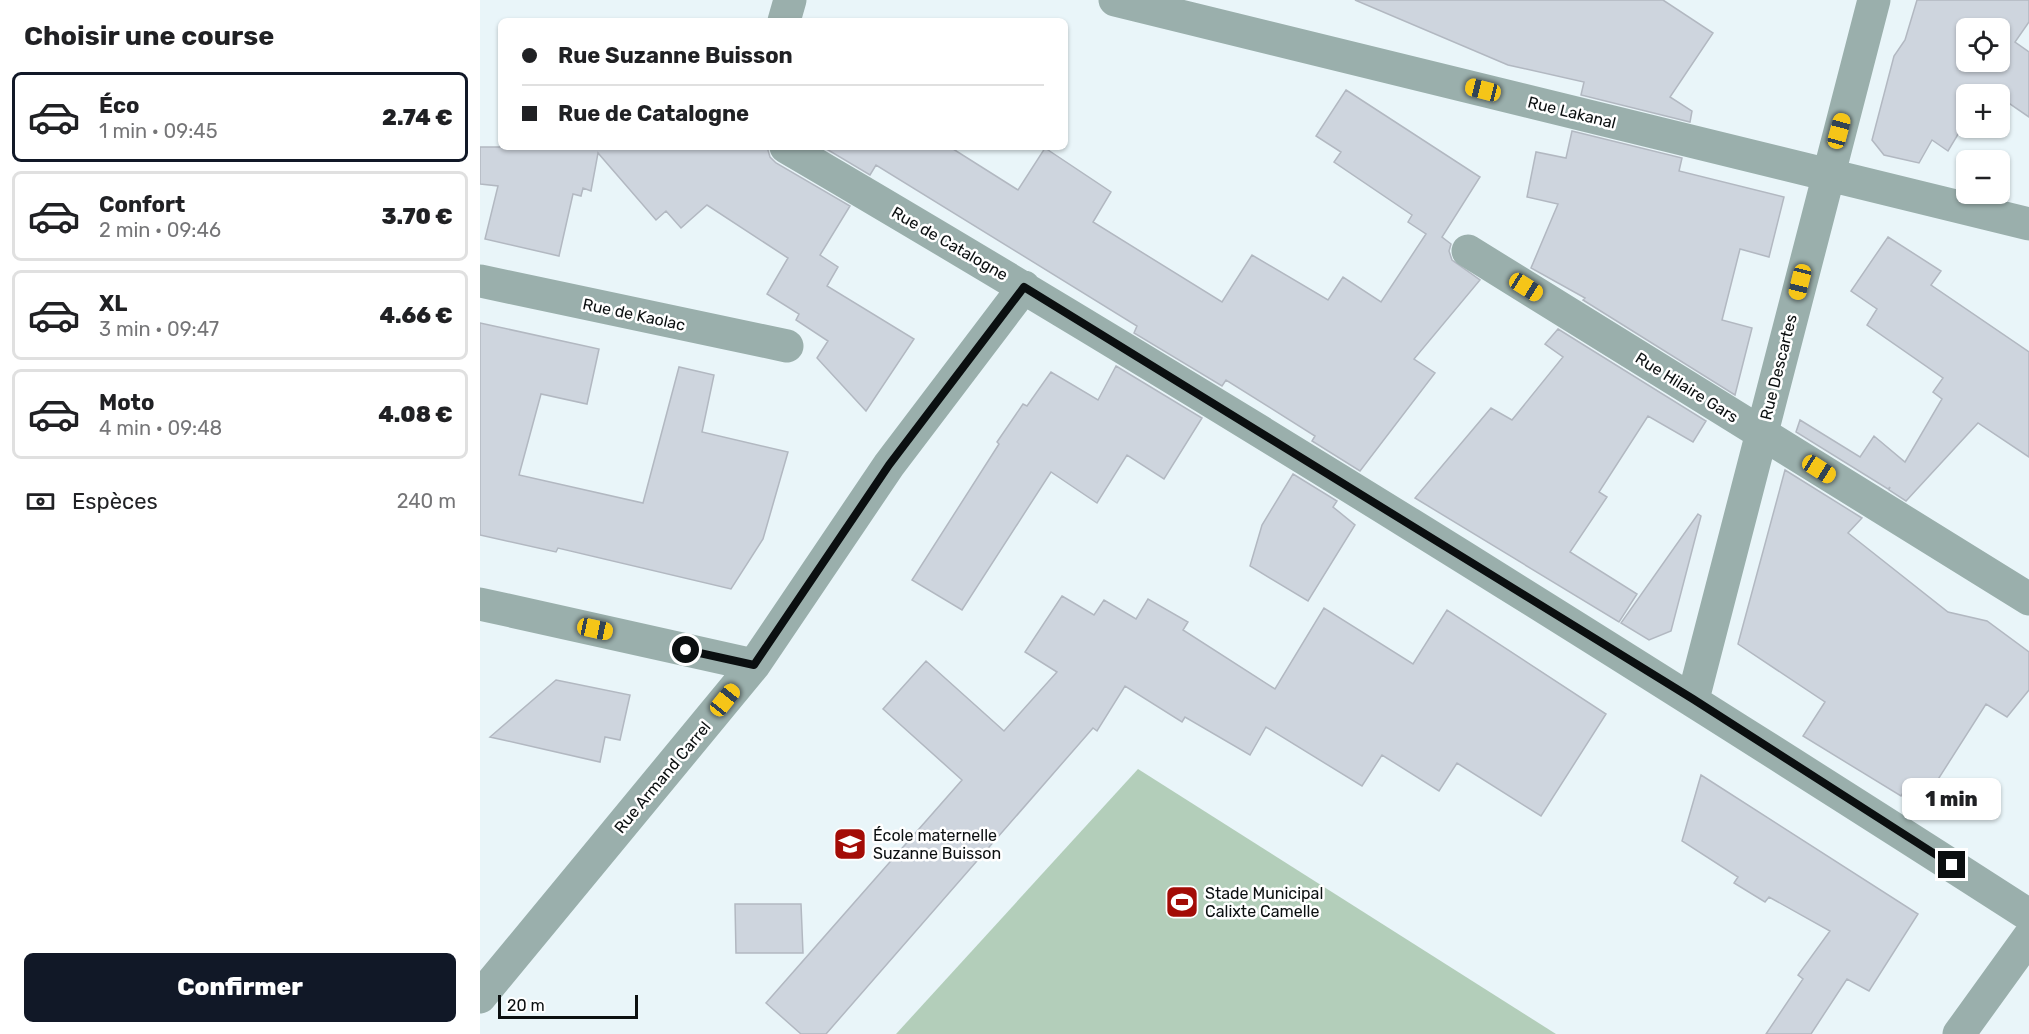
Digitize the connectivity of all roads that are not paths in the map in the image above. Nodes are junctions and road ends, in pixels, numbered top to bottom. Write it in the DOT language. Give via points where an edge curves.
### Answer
graph roads {
  1 [pos="789,0"];
  2 [pos="1115,0"];
  3 [pos="1874,0"];
  4 [pos="785,18"];
  5 [pos="791,150"];
  6 [pos="1827,174"];
  7 [pos="2029,224"];
  8 [pos="1467,251"];
  9 [pos="480,281"];
  10 [pos="1024,287"];
  11 [pos="787,346"];
  12 [pos="1762,433"];
  13 [pos="2029,599"];
  14 [pos="480,604"];
  15 [pos="754,665"];
  16 [pos="1693,699"];
  17 [pos="2029,915"];
  18 [pos="2029,937"];
  19 [pos="480,997"];
  20 [pos="1959,1034"];
  1 -- 4 [label="street"];
  2 -- 6 [label="street, Rue Lakanal"];
  3 -- 6 [label="street, Rue Descartes"];
  5 -- 10 [label="street, Rue de Catalogne"];
  6 -- 7 [label="street, Rue Lakanal"];
  6 -- 12 [label="street, Rue Descartes"];
  8 -- 12 [label="street, Rue Hilaire Gars"];
  9 -- 11 [label="street, Rue de Kaolac"];
  10 -- 15 [label="street, Rue Armand Carrel" via="889,465"];
  10 -- 16 [label="street, Rue de Catalogne"];
  12 -- 13 [label="street, Rue Hilaire Gars"];
  12 -- 16 [label="street, Rue Descartes"];
  14 -- 15 [label="street"];
  15 -- 19 [label="street, Rue Armand Carrel"];
  16 -- 17 [label="street, Rue de Catalogne"];
  18 -- 20 [label="street"];
}
